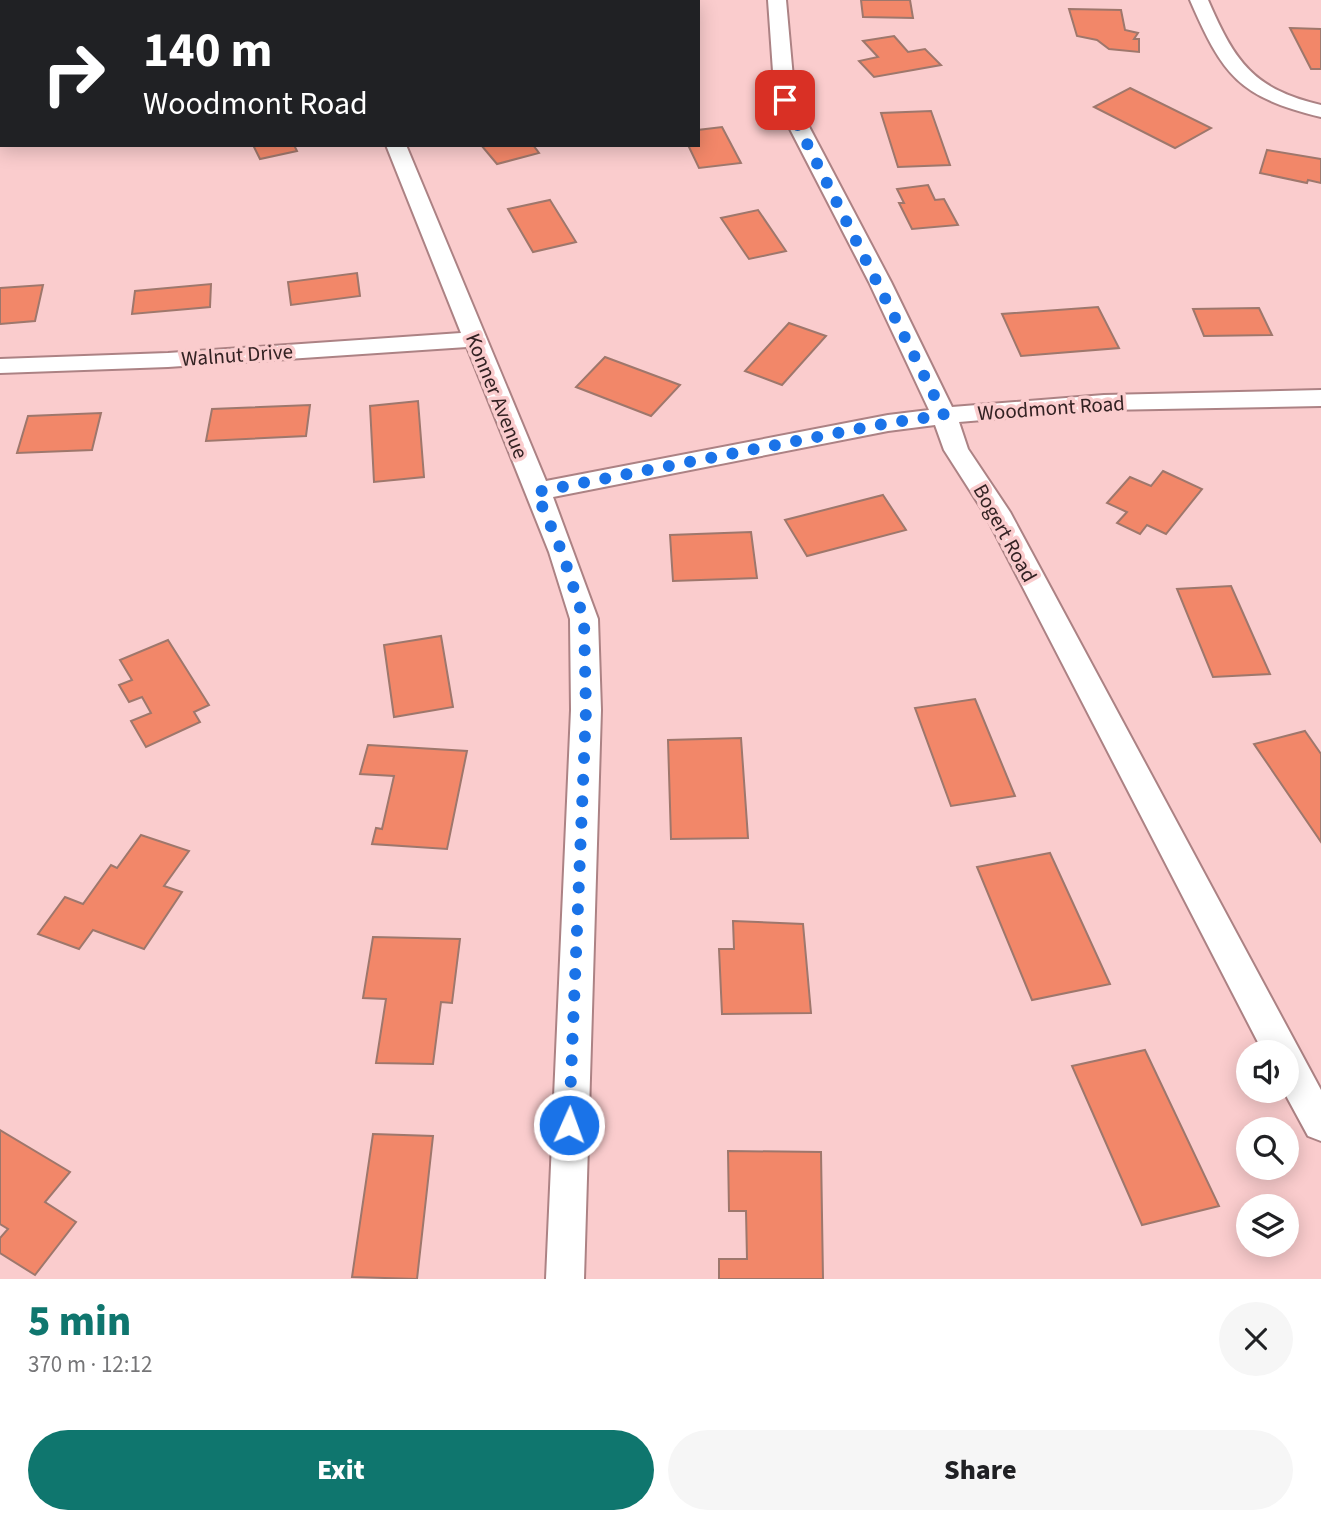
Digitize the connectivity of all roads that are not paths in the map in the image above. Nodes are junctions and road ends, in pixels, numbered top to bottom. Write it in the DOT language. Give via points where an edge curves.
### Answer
graph roads {
  1 [pos="777,0"];
  2 [pos="1199,0"];
  3 [pos="1321,111"];
  4 [pos="397,147"];
  5 [pos="474,339"];
  6 [pos="0,366"];
  7 [pos="1321,398"];
  8 [pos="944,415"];
  9 [pos="536,492"];
  10 [pos="1275,1040"];
  11 [pos="1299,1085"];
  12 [pos="1321,1124"];
  13 [pos="565,1279"];
  1 -- 8 [label="street, Bogert Road" via="785,100"];
  2 -- 3 [label="street" via="1222,53 1242,78 1266,92"];
  4 -- 5 [label="street, Konner Avenue"];
  5 -- 6 [label="street, Walnut Drive" via="168,360"];
  5 -- 9 [label="street, Konner Avenue"];
  7 -- 8 [label="street, Woodmont Road" via="1120,403"];
  8 -- 9 [label="street, Woodmont Road"];
  8 -- 10 [label="street, Bogert Road" via="956,450 997,512"];
  9 -- 13 [label="street, Konner Avenue" via="584,620 586,710"];
  11 -- 12 [label="street"];
}
